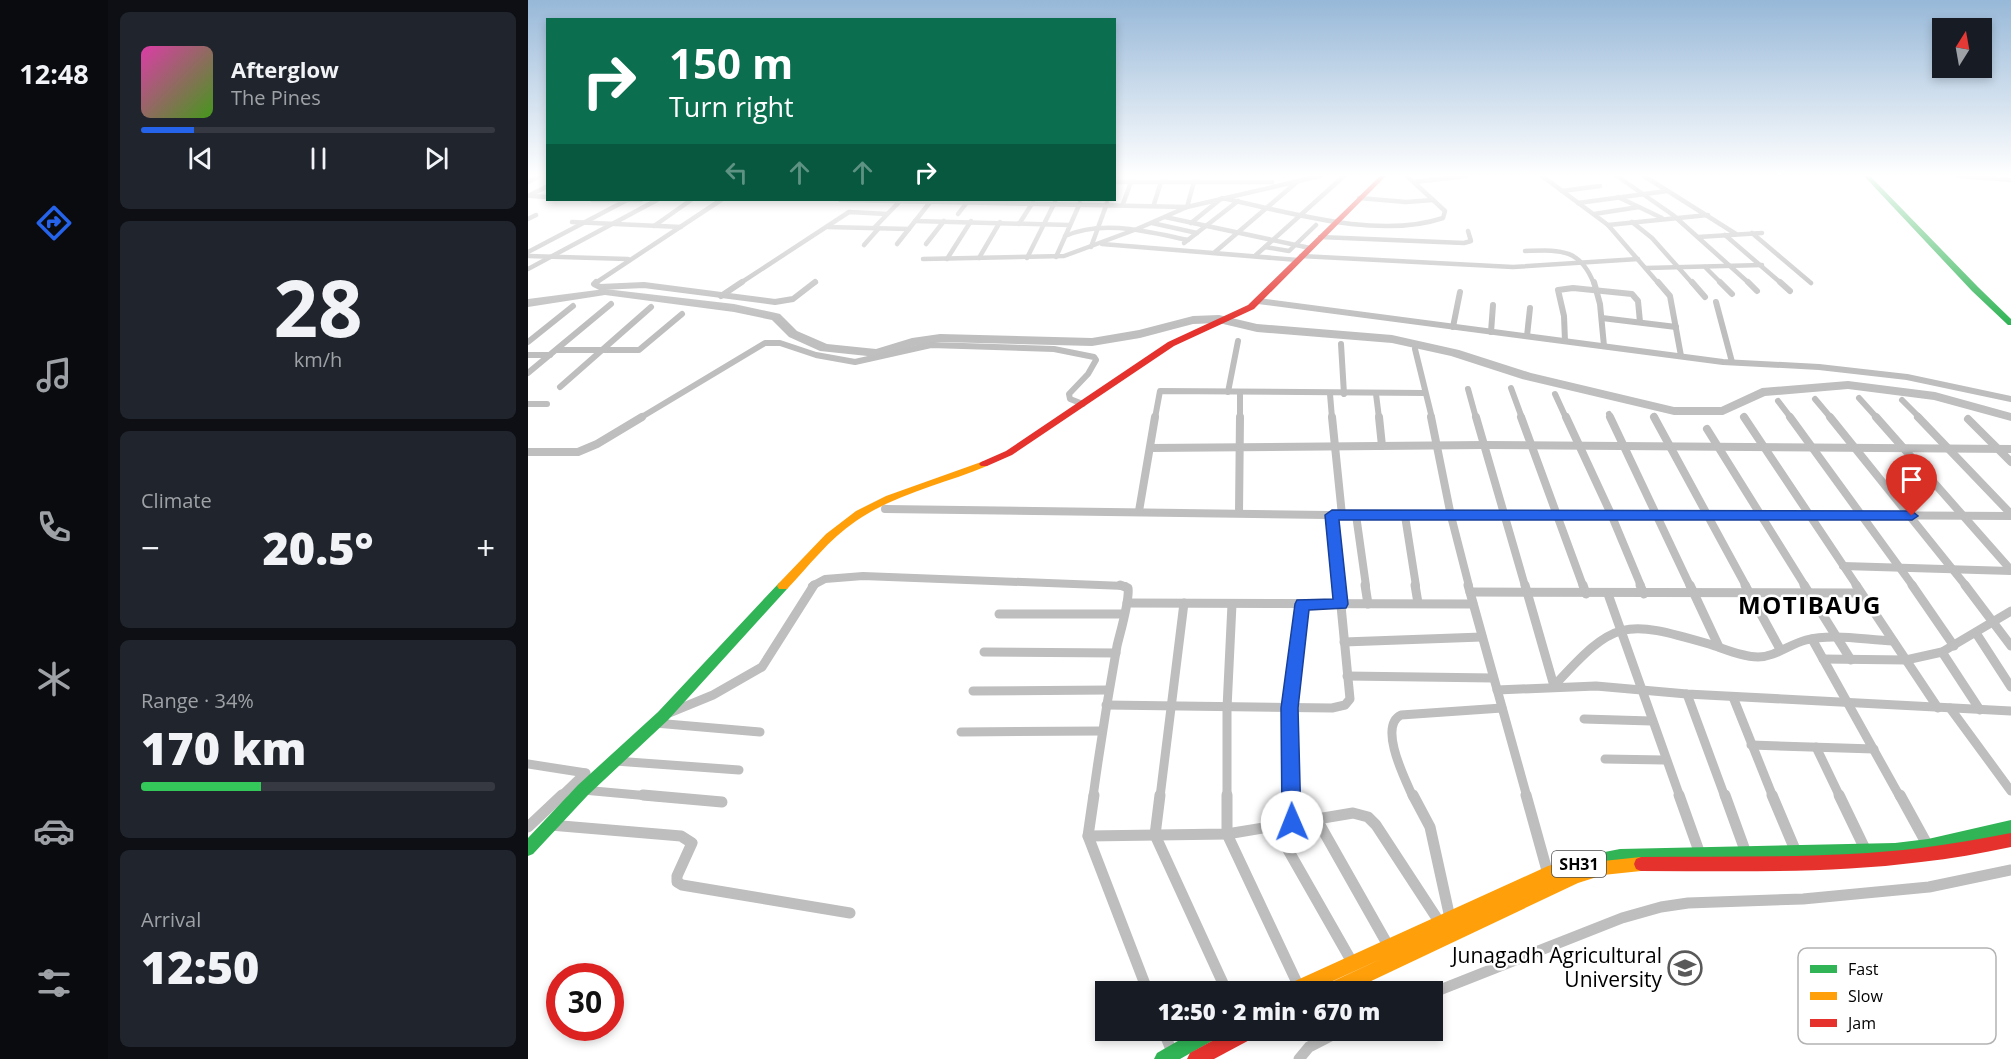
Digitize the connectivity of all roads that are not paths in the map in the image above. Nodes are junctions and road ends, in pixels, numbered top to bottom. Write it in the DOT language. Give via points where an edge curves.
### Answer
graph roads {
  1 [pos="580,225"];
  2 [pos="609,225"];
  3 [pos="628,225"];
  4 [pos="878,225"];
  5 [pos="912,225"];
  6 [pos="941,225"];
  7 [pos="968,225"];
  8 [pos="998,225"];
  9 [pos="1043,225"];
  10 [pos="1070,225"];
  11 [pos="1146,225"];
  12 [pos="1163,225"];
  13 [pos="1248,225"];
  14 [pos="1289,225"];
  15 [pos="1316,225"];
  16 [pos="1332,225"];
  17 [pos="1422,225"];
  18 [pos="1608,225"];
  19 [pos="1636,225"];
  20 [pos="1685,225"];
  21 [pos="1725,225"];
  22 [pos="1914,225"];
  23 [pos="1923,225"];
  24 [pos="654,226"];
  25 [pos="1206,226"];
  26 [pos="681,227"];
  27 [pos="828,227"];
  28 [pos="876,228"];
  29 [pos="1098,228"];
  30 [pos="909,229"];
  31 [pos="1137,229"];
  32 [pos="1468,231"];
  33 [pos="1197,233"];
  34 [pos="1239,233"];
  35 [pos="1752,233"];
  36 [pos="1762,233"];
  37 [pos="1737,234"];
  38 [pos="1725,235"];
  39 [pos="1065,236"];
  40 [pos="1320,237"];
  41 [pos="1698,237"];
  42 [pos="1188,240"];
  43 [pos="1273,240"];
  44 [pos="1420,241"];
  45 [pos="1099,243"];
  46 [pos="897,244"];
  47 [pos="926,244"];
  48 [pos="864,245"];
  49 [pos="1296,245"];
  50 [pos="1091,247"];
  51 [pos="1265,247"];
  52 [pos="1176,250"];
  53 [pos="1525,251"];
  54 [pos="1215,252"];
  55 [pos="528,254"];
  56 [pos="1256,255"];
  57 [pos="1304,255"];
  58 [pos="551,256"];
  59 [pos="1056,257"];
  60 [pos="632,258"];
  61 [pos="979,258"];
  62 [pos="1027,258"];
  63 [pos="923,259"];
  64 [pos="947,259"];
  65 [pos="1638,259"];
  66 [pos="1579,262"];
  67 [pos="1762,265"];
  68 [pos="1732,266"];
  69 [pos="1677,267"];
  70 [pos="1706,267"];
  71 [pos="1646,268"];
  72 [pos="528,269"];
  73 [pos="816,282"];
  74 [pos="1811,283"];
  75 [pos="1598,291"];
  76 [pos="1757,291"];
  77 [pos="1790,291"];
  78 [pos="1460,292"];
  79 [pos="1732,294"];
  80 [pos="721,296"];
  81 [pos="1705,297"];
  82 [pos="1265,300"];
  83 [pos="1716,302"];
  84 [pos="611,304"];
  85 [pos="1493,305"];
  86 [pos="573,306"];
  87 [pos="651,308"];
  88 [pos="1530,308"];
  89 [pos="682,314"];
  90 [pos="2011,314"];
  91 [pos="1602,318"];
  92 [pos="1640,322"];
  93 [pos="2011,323"];
  94 [pos="1453,325"];
  95 [pos="1676,327"];
  96 [pos="1491,330"];
  97 [pos="1527,335"];
  98 [pos="1565,339"];
  99 [pos="1185,340"];
  100 [pos="1238,341"];
  101 [pos="528,342"];
  102 [pos="1341,344"];
  103 [pos="1603,344"];
  104 [pos="1415,349"];
  105 [pos="557,350"];
  106 [pos="600,350"];
  107 [pos="1681,354"];
  108 [pos="528,355"];
  109 [pos="550,355"];
  110 [pos="1732,360"];
  111 [pos="528,374"];
  112 [pos="560,387"];
  113 [pos="1511,388"];
  114 [pos="1468,389"];
  115 [pos="1228,392"];
  116 [pos="1240,393"];
  117 [pos="1425,393"];
  118 [pos="1330,394"];
  119 [pos="1344,394"];
  120 [pos="1376,394"];
  121 [pos="1555,394"];
  122 [pos="1859,398"];
  123 [pos="1815,399"];
  124 [pos="2011,399"];
  125 [pos="1902,400"];
  126 [pos="1778,401"];
  127 [pos="528,404"];
  128 [pos="547,404"];
  129 [pos="1083,404"];
  130 [pos="1609,414"];
  131 [pos="1654,416"];
  132 [pos="1744,417"];
  133 [pos="1968,419"];
  134 [pos="1707,429"];
  135 [pos="1438,445"];
  136 [pos="1484,445"];
  137 [pos="1336,446"];
  138 [pos="1382,446"];
  139 [pos="1532,446"];
  140 [pos="1580,446"];
  141 [pos="1625,446"];
  142 [pos="1671,446"];
  143 [pos="1240,447"];
  144 [pos="1717,447"];
  145 [pos="1763,447"];
  146 [pos="1810,447"];
  147 [pos="1150,448"];
  148 [pos="1856,448"];
  149 [pos="1903,448"];
  150 [pos="1949,448"];
  151 [pos="1997,449"];
  152 [pos="2011,449"];
  153 [pos="530,453"];
  154 [pos="1012,455"];
  155 [pos="2011,462"];
  156 [pos="885,508"];
  157 [pos="1139,511"];
  158 [pos="1239,513"];
  159 [pos="1611,514"];
  160 [pos="1657,514"];
  161 [pos="1337,515"];
  162 [pos="1356,515"];
  163 [pos="1503,515"];
  164 [pos="1558,515"];
  165 [pos="1707,515"];
  166 [pos="2011,515"];
  167 [pos="1405,516"];
  168 [pos="1450,516"];
  169 [pos="1760,516"];
  170 [pos="1861,516"];
  171 [pos="1912,516"];
  172 [pos="1963,516"];
  173 [pos="1809,517"];
  174 [pos="840,529"];
  175 [pos="1843,566"];
  176 [pos="1901,568"];
  177 [pos="1955,570"];
  178 [pos="2011,570"];
  179 [pos="1470,592"];
  180 [pos="1528,592"];
  181 [pos="1751,593"];
  182 [pos="1809,593"];
  183 [pos="1860,593"];
  184 [pos="1586,594"];
  185 [pos="1608,594"];
  186 [pos="1644,594"];
  187 [pos="1694,594"];
  188 [pos="1127,603"];
  189 [pos="1184,603"];
  190 [pos="1418,603"];
  191 [pos="1232,604"];
  192 [pos="1302,604"];
  193 [pos="1341,604"];
  194 [pos="1368,604"];
  195 [pos="1473,604"];
  196 [pos="2011,611"];
  197 [pos="999,614"];
  198 [pos="1123,614"];
  199 [pos="1994,623"];
  200 [pos="1619,628"];
  201 [pos="1976,633"];
  202 [pos="1482,637"];
  203 [pos="1812,639"];
  204 [pos="1837,639"];
  205 [pos="1893,641"];
  206 [pos="1344,642"];
  207 [pos="1954,646"];
  208 [pos="2011,646"];
  209 [pos="1719,647"];
  210 [pos="1780,649"];
  211 [pos="984,652"];
  212 [pos="1942,652"];
  213 [pos="1116,653"];
  214 [pos="1823,658"];
  215 [pos="1851,660"];
  216 [pos="1905,660"];
  217 [pos="1347,676"];
  218 [pos="1493,678"];
  219 [pos="1554,686"];
  220 [pos="2011,687"];
  221 [pos="1640,689"];
  222 [pos="1108,690"];
  223 [pos="1497,690"];
  224 [pos="973,691"];
  225 [pos="1687,694"];
  226 [pos="1733,697"];
  227 [pos="1848,703"];
  228 [pos="1106,705"];
  229 [pos="1170,708"];
  230 [pos="1227,708"];
  231 [pos="1290,708"];
  232 [pos="1502,708"];
  233 [pos="1938,708"];
  234 [pos="1950,708"];
  235 [pos="1980,710"];
  236 [pos="2011,711"];
  237 [pos="659,719"];
  238 [pos="1584,719"];
  239 [pos="1652,721"];
  240 [pos="1102,731"];
  241 [pos="760,732"];
  242 [pos="961,732"];
  243 [pos="1751,745"];
  244 [pos="1816,747"];
  245 [pos="1874,750"];
  246 [pos="1605,759"];
  247 [pos="1664,760"];
  248 [pos="615,761"];
  249 [pos="528,764"];
  250 [pos="739,770"];
  251 [pos="585,773"];
  252 [pos="600,775"];
  253 [pos="584,790"];
  254 [pos="2011,791"];
  255 [pos="722,802"];
  256 [pos="1316,818"];
  257 [pos="1292,822"];
  258 [pos="549,825"];
  259 [pos="528,827"];
  260 [pos="1275,827"];
  261 [pos="2011,827"];
  262 [pos="1227,834"];
  263 [pos="1155,835"];
  264 [pos="1088,836"];
  265 [pos="2011,840"];
  266 [pos="1928,846"];
  267 [pos="528,849"];
  268 [pos="1866,852"];
  269 [pos="1746,853"];
  270 [pos="1796,853"];
  271 [pos="1700,854"];
  272 [pos="2011,870"];
  273 [pos="1548,874"];
  274 [pos="850,913"];
  275 [pos="1445,921"];
  276 [pos="1389,946"];
  277 [pos="1353,964"];
  278 [pos="1144,981"];
  279 [pos="1222,981"];
  280 [pos="1291,981"];
  281 [pos="1313,981"];
  282 [pos="1351,981"];
  283 [pos="1443,989"];
  284 [pos="1165,1041"];
  285 [pos="1195,1041"];
  286 [pos="1230,1041"];
  287 [pos="1321,1041"];
  288 [pos="1168,1056"];
  289 [pos="1196,1059"];
  290 [pos="1299,1059"];
  1 -- 55 [label="street"];
  2 -- 58 [label="street"];
  3 -- 24 [label="street"];
  4 -- 28 [label="street"];
  5 -- 30 [label="street"];
  6 -- 47 [label="street"];
  7 -- 64 [label="street"];
  8 -- 61 [label="street"];
  9 -- 62 [label="street"];
  10 -- 39 [label="street"];
  11 -- 31 [label="street"];
  12 -- 33 [label="street"];
  13 -- 34 [label="street"];
  14 -- 43 [label="street"];
  15 -- 49 [label="street"];
  16 -- 40 [label="main road"];
  17 -- 44 [label="street"];
  18 -- 65 [label="street"];
  19 -- 69 [label="street"];
  20 -- 41 [label="street"];
  21 -- 37 [label="street"];
  22 -- 93 [label="main road"];
  23 -- 90 [label="main road"];
  24 -- 26 [label="street"];
  25 -- 33 [label="street"];
  25 -- 34 [label="street"];
  26 -- 60 [label="street"];
  27 -- 28 [label="street"];
  27 -- 80 [label="street"];
  28 -- 30 [label="street"];
  28 -- 48 [label="street"];
  29 -- 31 [label="street"];
  29 -- 39 [label="street" via="1081,229"];
  29 -- 50 [label="street"];
  30 -- 46 [label="street"];
  31 -- 42 [label="street"];
  31 -- 45 [label="street"];
  32 -- 44 [label="street" via="1468,243"];
  33 -- 42 [label="street"];
  34 -- 43 [label="street"];
  34 -- 54 [label="street"];
  35 -- 36 [label="street"];
  35 -- 37 [label="street"];
  35 -- 74 [label="street"];
  37 -- 38 [label="street"];
  38 -- 41 [label="street"];
  38 -- 67 [label="street"];
  39 -- 59 [label="street"];
  40 -- 44 [label="street"];
  40 -- 57 [label="main road"];
  41 -- 68 [label="street"];
  42 -- 52 [label="street"];
  43 -- 49 [label="street"];
  43 -- 51 [label="street"];
  45 -- 50 [label="street"];
  45 -- 52 [label="street"];
  49 -- 51 [label="street" via="1289,251"];
  49 -- 57 [label="street"];
  50 -- 59 [label="street"];
  51 -- 56 [label="street"];
  52 -- 54 [label="street"];
  53 -- 66 [label="street" via="1566,250"];
  54 -- 56 [label="street"];
  55 -- 58 [label="street"];
  56 -- 57 [label="street"];
  57 -- 66 [label="street" via="1513,267"];
  57 -- 82 [label="main road"];
  58 -- 60 [label="street"];
  58 -- 72 [label="street"];
  59 -- 62 [label="street"];
  60 -- 80 [label="street" via="594,284"];
  61 -- 62 [label="street"];
  61 -- 64 [label="street"];
  63 -- 64 [label="street"];
  65 -- 66 [label="street"];
  65 -- 71 [label="street"];
  66 -- 75 [label="street" via="1593,277"];
  67 -- 68 [label="street"];
  67 -- 77 [label="street"];
  68 -- 70 [label="street"];
  68 -- 76 [label="street"];
  69 -- 70 [label="street"];
  69 -- 71 [label="street"];
  69 -- 81 [label="street"];
  70 -- 79 [label="street"];
  71 -- 95 [label="street" via="1670,296"];
  73 -- 80 [label="street" via="783,302"];
  75 -- 91 [label="street"];
  75 -- 92 [label="street" via="1636,297"];
  75 -- 98 [label="street" via="1558,290 1564,310"];
  78 -- 94 [label="street"];
  82 -- 94 [label="street"];
  82 -- 99 [label="main road" via="1233,320"];
  83 -- 110 [label="street"];
  84 -- 105 [label="street"];
  85 -- 96 [label="street"];
  86 -- 101 [label="street"];
  87 -- 106 [label="street"];
  88 -- 97 [label="street"];
  89 -- 106 [label="street" via="639,350"];
  91 -- 92 [label="street"];
  91 -- 103 [label="street"];
  92 -- 95 [label="street"];
  94 -- 96 [label="street"];
  95 -- 107 [label="street"];
  96 -- 97 [label="street"];
  97 -- 98 [label="street"];
  98 -- 103 [label="street"];
  99 -- 129 [label="main road" via="1171,344"];
  99 -- 154 [label="main road"];
  100 -- 115 [label="street"];
  102 -- 119 [label="street"];
  103 -- 107 [label="street"];
  104 -- 117 [label="street"];
  105 -- 106 [label="street"];
  105 -- 109 [label="street"];
  106 -- 112 [label="street"];
  107 -- 110 [label="street"];
  108 -- 109 [label="street"];
  109 -- 111 [label="street"];
  110 -- 124 [label="street" via="1907,377"];
  113 -- 139 [label="street"];
  114 -- 136 [label="street"];
  115 -- 116 [label="street"];
  115 -- 147 [label="street" via="1160,391"];
  116 -- 118 [label="street"];
  116 -- 143 [label="street"];
  117 -- 120 [label="street"];
  117 -- 135 [label="street"];
  118 -- 119 [label="street"];
  118 -- 137 [label="street"];
  119 -- 120 [label="street"];
  120 -- 138 [label="street"];
  121 -- 140 [label="street"];
  122 -- 149 [label="street"];
  123 -- 148 [label="street"];
  125 -- 150 [label="street"];
  126 -- 146 [label="street"];
  127 -- 128 [label="street"];
  129 -- 153 [label="street" via="1070,399 1069,394 1096,360 1065,350 931,345 855,362 816,356 780,343 765,343 597,444 578,452"];
  129 -- 154 [label="main road"];
  130 -- 141 [label="street"];
  131 -- 142 [label="street"];
  132 -- 145 [label="street"];
  133 -- 151 [label="street"];
  134 -- 144 [label="street"];
  135 -- 136 [label="street"];
  135 -- 138 [label="street"];
  135 -- 168 [label="street"];
  136 -- 139 [label="street"];
  136 -- 163 [label="street"];
  137 -- 138 [label="street"];
  137 -- 143 [label="street"];
  137 -- 161 [label="street"];
  139 -- 140 [label="street"];
  139 -- 164 [label="street"];
  140 -- 141 [label="street"];
  140 -- 159 [label="street"];
  141 -- 142 [label="street"];
  141 -- 160 [label="street"];
  142 -- 144 [label="street"];
  142 -- 165 [label="street"];
  143 -- 147 [label="street"];
  143 -- 158 [label="street"];
  144 -- 145 [label="street"];
  144 -- 169 [label="street"];
  145 -- 146 [label="street"];
  145 -- 173 [label="street"];
  146 -- 148 [label="street"];
  146 -- 170 [label="street"];
  147 -- 157 [label="street"];
  148 -- 149 [label="street"];
  148 -- 171 [label="street"];
  149 -- 150 [label="street"];
  149 -- 172 [label="street"];
  150 -- 151 [label="street"];
  150 -- 166 [label="street"];
  151 -- 152 [label="street"];
  151 -- 155 [label="street"];
  154 -- 156 [label="main road" via="986,470"];
  154 -- 174 [label="main road" via="877,505 859,513"];
  156 -- 157 [label="street"];
  156 -- 174 [label="main road"];
  157 -- 158 [label="street"];
  158 -- 161 [label="street"];
  159 -- 160 [label="street"];
  159 -- 164 [label="street"];
  159 -- 186 [label="street"];
  160 -- 165 [label="street"];
  160 -- 187 [label="street"];
  161 -- 162 [label="street"];
  161 -- 193 [label="street"];
  162 -- 167 [label="street"];
  162 -- 194 [label="street"];
  163 -- 164 [label="street"];
  163 -- 168 [label="street"];
  163 -- 180 [label="street"];
  164 -- 184 [label="street"];
  165 -- 169 [label="street"];
  165 -- 181 [label="street"];
  166 -- 172 [label="street"];
  167 -- 168 [label="street"];
  167 -- 190 [label="street"];
  168 -- 179 [label="street"];
  169 -- 173 [label="street"];
  169 -- 182 [label="street"];
  170 -- 171 [label="street"];
  170 -- 173 [label="street"];
  170 -- 176 [label="street"];
  171 -- 172 [label="street"];
  171 -- 177 [label="street"];
  172 -- 178 [label="street"];
  173 -- 175 [label="street"];
  174 -- 237 [label="main road"];
  175 -- 176 [label="street"];
  175 -- 183 [label="street"];
  176 -- 177 [label="street"];
  176 -- 207 [label="street"];
  177 -- 178 [label="street"];
  177 -- 199 [label="street"];
  179 -- 180 [label="street"];
  179 -- 195 [label="street"];
  180 -- 184 [label="street"];
  180 -- 219 [label="street"];
  181 -- 182 [label="street"];
  181 -- 187 [label="street"];
  181 -- 210 [label="street"];
  182 -- 183 [label="street"];
  182 -- 204 [label="street"];
  183 -- 205 [label="street"];
  184 -- 185 [label="street"];
  185 -- 186 [label="street"];
  185 -- 200 [label="street"];
  186 -- 187 [label="street"];
  187 -- 209 [label="street"];
  188 -- 189 [label="street"];
  188 -- 198 [label="street"];
  188 -- 237 [label="street" via="1128,588 1117,583 863,576 825,579 812,586 762,667"];
  189 -- 191 [label="street"];
  189 -- 229 [label="street"];
  190 -- 194 [label="street"];
  190 -- 195 [label="street"];
  191 -- 192 [label="street"];
  191 -- 230 [label="street"];
  192 -- 193 [label="street"];
  192 -- 231 [label="street"];
  193 -- 194 [label="street"];
  193 -- 206 [label="street"];
  195 -- 202 [label="street"];
  196 -- 199 [label="street"];
  197 -- 198 [label="street"];
  198 -- 213 [label="street"];
  199 -- 201 [label="street"];
  199 -- 208 [label="street"];
  200 -- 209 [label="street" via="1651,627"];
  200 -- 219 [label="street" via="1600,638"];
  200 -- 221 [label="street"];
  201 -- 207 [label="street"];
  201 -- 220 [label="street"];
  202 -- 206 [label="street"];
  202 -- 218 [label="street"];
  203 -- 204 [label="street"];
  203 -- 210 [label="street"];
  203 -- 214 [label="street"];
  204 -- 205 [label="street"];
  204 -- 215 [label="street"];
  205 -- 216 [label="street"];
  206 -- 217 [label="street"];
  207 -- 212 [label="street"];
  209 -- 210 [label="street" via="1759,657"];
  211 -- 213 [label="street"];
  212 -- 216 [label="street"];
  212 -- 235 [label="street"];
  213 -- 222 [label="street"];
  214 -- 215 [label="street"];
  214 -- 227 [label="street"];
  215 -- 216 [label="street"];
  216 -- 233 [label="street"];
  217 -- 218 [label="street"];
  217 -- 231 [label="street" via="1350,699 1343,706"];
  218 -- 223 [label="street"];
  219 -- 221 [label="street"];
  219 -- 223 [label="street"];
  221 -- 225 [label="street"];
  221 -- 239 [label="street"];
  222 -- 224 [label="street"];
  222 -- 228 [label="street"];
  223 -- 232 [label="street"];
  225 -- 226 [label="street"];
  225 -- 269 [label="street"];
  226 -- 227 [label="street"];
  226 -- 243 [label="street"];
  227 -- 233 [label="street"];
  227 -- 245 [label="street"];
  228 -- 229 [label="street"];
  228 -- 240 [label="street"];
  229 -- 230 [label="street"];
  229 -- 263 [label="street"];
  230 -- 231 [label="street"];
  230 -- 262 [label="street"];
  231 -- 257 [label="street"];
  232 -- 273 [label="street"];
  232 -- 275 [label="street" via="1401,715 1391,725 1390,736 1412,794 1430,827"];
  233 -- 234 [label="street"];
  234 -- 235 [label="street"];
  234 -- 254 [label="street"];
  235 -- 236 [label="street"];
  237 -- 241 [label="street"];
  237 -- 248 [label="main road"];
  238 -- 239 [label="street"];
  239 -- 247 [label="street"];
  240 -- 242 [label="street"];
  240 -- 264 [label="street"];
  243 -- 244 [label="street"];
  243 -- 270 [label="street"];
  244 -- 245 [label="street"];
  244 -- 268 [label="street"];
  245 -- 266 [label="street"];
  246 -- 247 [label="street"];
  247 -- 271 [label="street"];
  248 -- 250 [label="street"];
  248 -- 252 [label="main road"];
  249 -- 251 [label="street"];
  251 -- 252 [label="street"];
  251 -- 259 [label="street"];
  252 -- 253 [label="main road"];
  253 -- 255 [label="street"];
  253 -- 258 [label="main road"];
  256 -- 257 [label="street"];
  256 -- 275 [label="street" via="1353,813 1368,817"];
  256 -- 276 [label="street"];
  257 -- 260 [label="street"];
  258 -- 267 [label="main road"];
  258 -- 274 [label="street" via="681,836 692,843 676,876 682,885"];
  260 -- 262 [label="street"];
  260 -- 277 [label="street"];
  261 -- 266 [label="main road, SH31"];
  262 -- 263 [label="street"];
  262 -- 280 [label="street"];
  263 -- 264 [label="street"];
  263 -- 279 [label="street"];
  264 -- 278 [label="street"];
  265 -- 282 [label="main road" via="1884,860 1603,868 1553,885"];
  266 -- 268 [label="main road, SH31"];
  268 -- 270 [label="main road, SH31"];
  269 -- 270 [label="main road, SH31"];
  269 -- 271 [label="main road, SH31"];
  271 -- 273 [label="main road, SH31" via="1620,856"];
  272 -- 283 [label="street" via="1929,887 1661,907 1622,918"];
  273 -- 275 [label="main road, SH31"];
  275 -- 276 [label="main road, SH31"];
  276 -- 277 [label="main road, SH31"];
  277 -- 281 [label="main road, SH31"];
  284 -- 288 [label="street"];
  285 -- 288 [label="main road"];
  286 -- 289 [label="main road"];
  287 -- 290 [label="street"];
}
